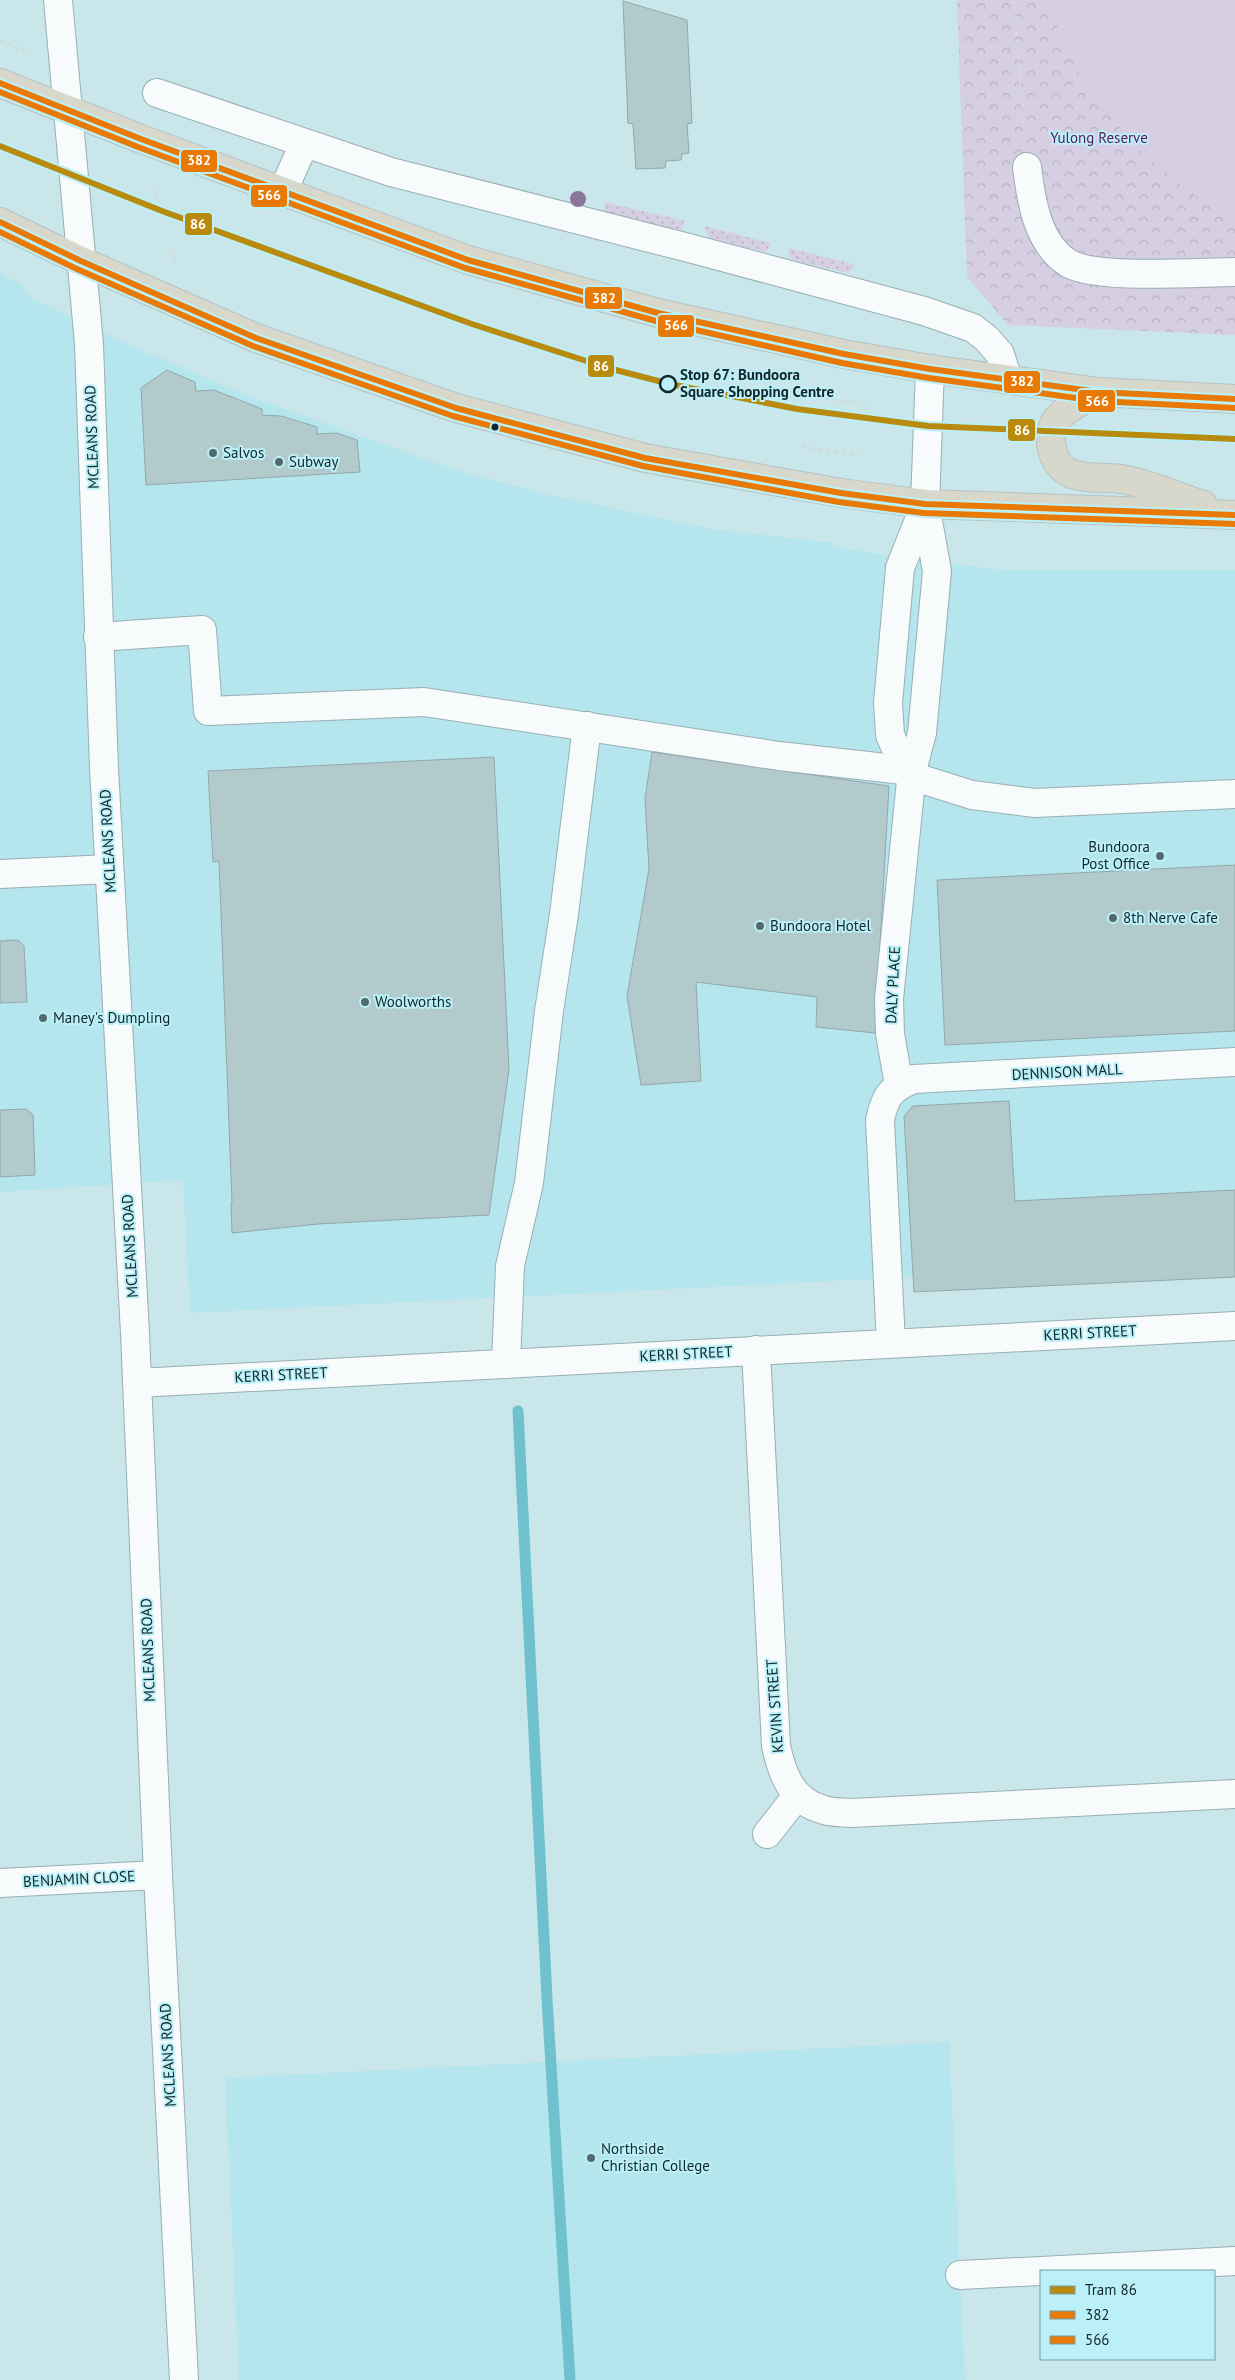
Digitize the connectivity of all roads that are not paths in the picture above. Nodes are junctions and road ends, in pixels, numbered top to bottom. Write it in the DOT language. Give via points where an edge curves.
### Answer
graph roads {
  1 [pos="58,0"];
  2 [pos="0,83"];
  3 [pos="158,93"];
  4 [pos="69,112"];
  5 [pos="304,144"];
  6 [pos="1028,167"];
  7 [pos="282,193"];
  8 [pos="0,222"];
  9 [pos="81,261"];
  10 [pos="1235,272"];
  11 [pos="930,369"];
  12 [pos="1008,380"];
  13 [pos="1099,392"];
  14 [pos="1235,399"];
  15 [pos="925,504"];
  16 [pos="1233,515"];
  17 [pos="98,637"];
  18 [pos="587,726"];
  19 [pos="912,771"];
  20 [pos="1235,794"];
  21 [pos="109,869"];
  22 [pos="0,874"];
  23 [pos="1235,1062"];
  24 [pos="899,1085"];
  25 [pos="1235,1326"];
  26 [pos="891,1343"];
  27 [pos="756,1350"];
  28 [pos="506,1364"];
  29 [pos="137,1383"];
  30 [pos="1235,1794"];
  31 [pos="797,1796"];
  32 [pos="767,1834"];
  33 [pos="158,1875"];
  34 [pos="0,1883"];
  35 [pos="1235,2261"];
  36 [pos="1040,2270"];
  37 [pos="1045,2270"];
  38 [pos="960,2274"];
  39 [pos="184,2380"];
  1 -- 4 [label="street, MCLEANS ROAD"];
  2 -- 4 [label="highway"];
  3 -- 5 [label="street"];
  4 -- 7 [label="highway"];
  4 -- 9 [label="street, MCLEANS ROAD"];
  5 -- 7 [label="street"];
  5 -- 12 [label="street" via="391,172 924,311 972,328 987,339 1000,354"];
  6 -- 10 [label="street" via="1030,197 1039,224 1051,246 1068,263 1090,271 1143,274"];
  7 -- 11 [label="highway" via="468,260 658,313 844,354"];
  8 -- 9 [label="highway"];
  9 -- 15 [label="highway" via="256,338 456,408 645,458 841,493"];
  9 -- 17 [label="street, MCLEANS ROAD" via="89,344"];
  11 -- 12 [label="highway"];
  11 -- 15 [label="street, DALY PLACE"];
  12 -- 13 [label="highway"];
  13 -- 14 [label="highway"];
  13 -- 16 [label="highway" via="1058,417 1051,446 1061,468 1073,474 1126,480"];
  15 -- 16 [label="highway"];
  15 -- 19 [label="street, DALY PLACE" via="937,571 922,733"];
  15 -- 19 [label="street, DALY PLACE" via="900,568 888,703 890,735 898,753"];
  17 -- 18 [label="street" via="202,630 208,711 424,702"];
  17 -- 21 [label="street, MCLEANS ROAD"];
  18 -- 19 [label="street" via="779,756"];
  18 -- 28 [label="street" via="529,1183 510,1266"];
  19 -- 20 [label="street" via="922,779 972,794 1035,803"];
  19 -- 24 [label="street, DALY PLACE" via="889,999 890,1034"];
  21 -- 22 [label="street"];
  21 -- 29 [label="street, MCLEANS ROAD"];
  23 -- 24 [label="street, DENNISON MALL" via="914,1079"];
  24 -- 26 [label="street" via="883,1104 880,1120"];
  25 -- 26 [label="street, KERRI STREET"];
  26 -- 27 [label="street, KERRI STREET"];
  27 -- 28 [label="street, KERRI STREET"];
  27 -- 31 [label="street, KEVIN STREET" via="776,1746 781,1768"];
  28 -- 29 [label="street, KERRI STREET"];
  29 -- 33 [label="street, MCLEANS ROAD"];
  30 -- 31 [label="street, KEVIN STREET" via="852,1813 820,1810"];
  31 -- 32 [label="street"];
  33 -- 34 [label="street, BENJAMIN CLOSE"];
  33 -- 39 [label="street, MCLEANS ROAD"];
  35 -- 37 [label="street"];
  36 -- 38 [label="street"];
}
